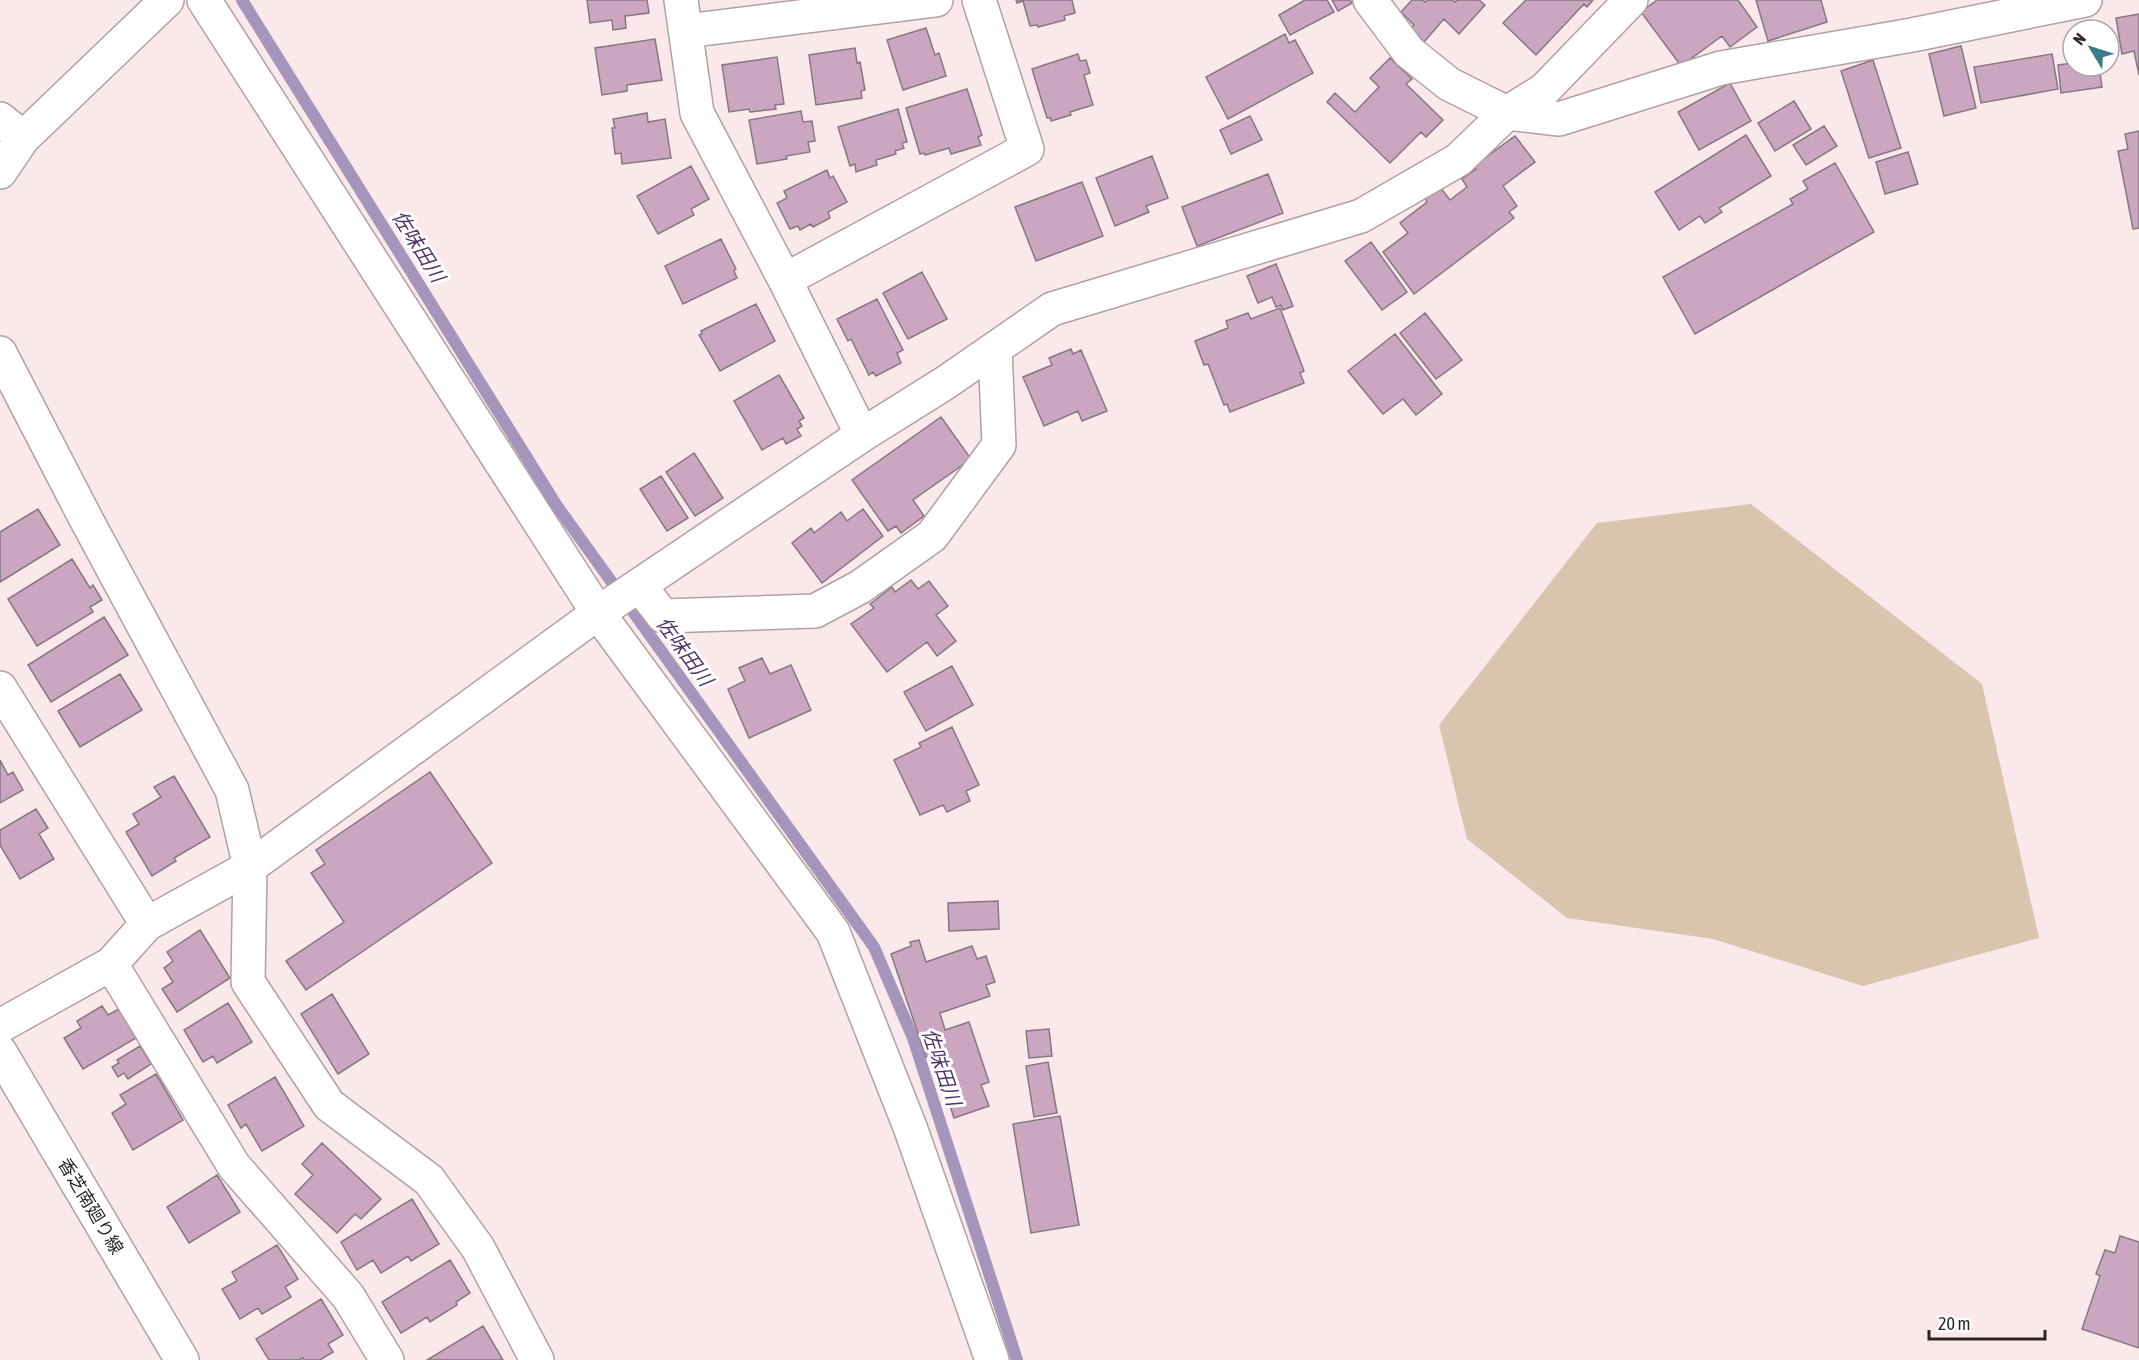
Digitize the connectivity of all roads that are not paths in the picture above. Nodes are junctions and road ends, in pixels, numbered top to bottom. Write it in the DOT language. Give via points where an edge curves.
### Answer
graph roads {
  1 [pos="167,0"];
  2 [pos="204,0"];
  3 [pos="936,0"];
  4 [pos="979,0"];
  5 [pos="1370,0"];
  6 [pos="1631,0"];
  7 [pos="2085,0"];
  8 [pos="684,15"];
  9 [pos="1507,113"];
  10 [pos="11,128"];
  11 [pos="0,172"];
  12 [pos="785,279"];
  13 [pos="994,350"];
  14 [pos="0,353"];
  15 [pos="862,435"];
  16 [pos="639,585"];
  17 [pos="598,613"];
  18 [pos="0,688"];
  19 [pos="250,867"];
  20 [pos="147,924"];
  21 [pos="111,964"];
  22 [pos="0,1026"];
  23 [pos="0,1052"];
  24 [pos="183,1360"];
  25 [pos="387,1360"];
  26 [pos="537,1360"];
  27 [pos="992,1360"];
  1 -- 10 [label="street"];
  2 -- 17 [label="street"];
  3 -- 8 [label="street"];
  4 -- 12 [label="street" via="1027,149"];
  5 -- 9 [label="street" via="1409,52 1449,84"];
  6 -- 9 [label="street" via="1544,90"];
  7 -- 9 [label="street" via="1721,68 1559,119"];
  8 -- 12 [label="street" via="696,113"];
  9 -- 13 [label="street" via="1458,160 1361,216 1052,309"];
  10 -- 11 [label="street"];
  12 -- 15 [label="street"];
  13 -- 15 [label="street"];
  13 -- 16 [label="street" via="999,445 932,536 860,587 815,611 663,616"];
  14 -- 19 [label="street" via="232,790"];
  15 -- 16 [label="street"];
  16 -- 17 [label="street"];
  17 -- 19 [label="street"];
  17 -- 27 [label="street" via="832,932 910,1127"];
  18 -- 20 [label="street"];
  19 -- 20 [label="street"];
  19 -- 26 [label="street" via="248,982 329,1105 429,1180 478,1248"];
  20 -- 21 [label="street"];
  21 -- 22 [label="street"];
  21 -- 25 [label="street" via="234,1166 348,1296"];
  23 -- 24 [label="street, 香芝南廻り線"];
}
